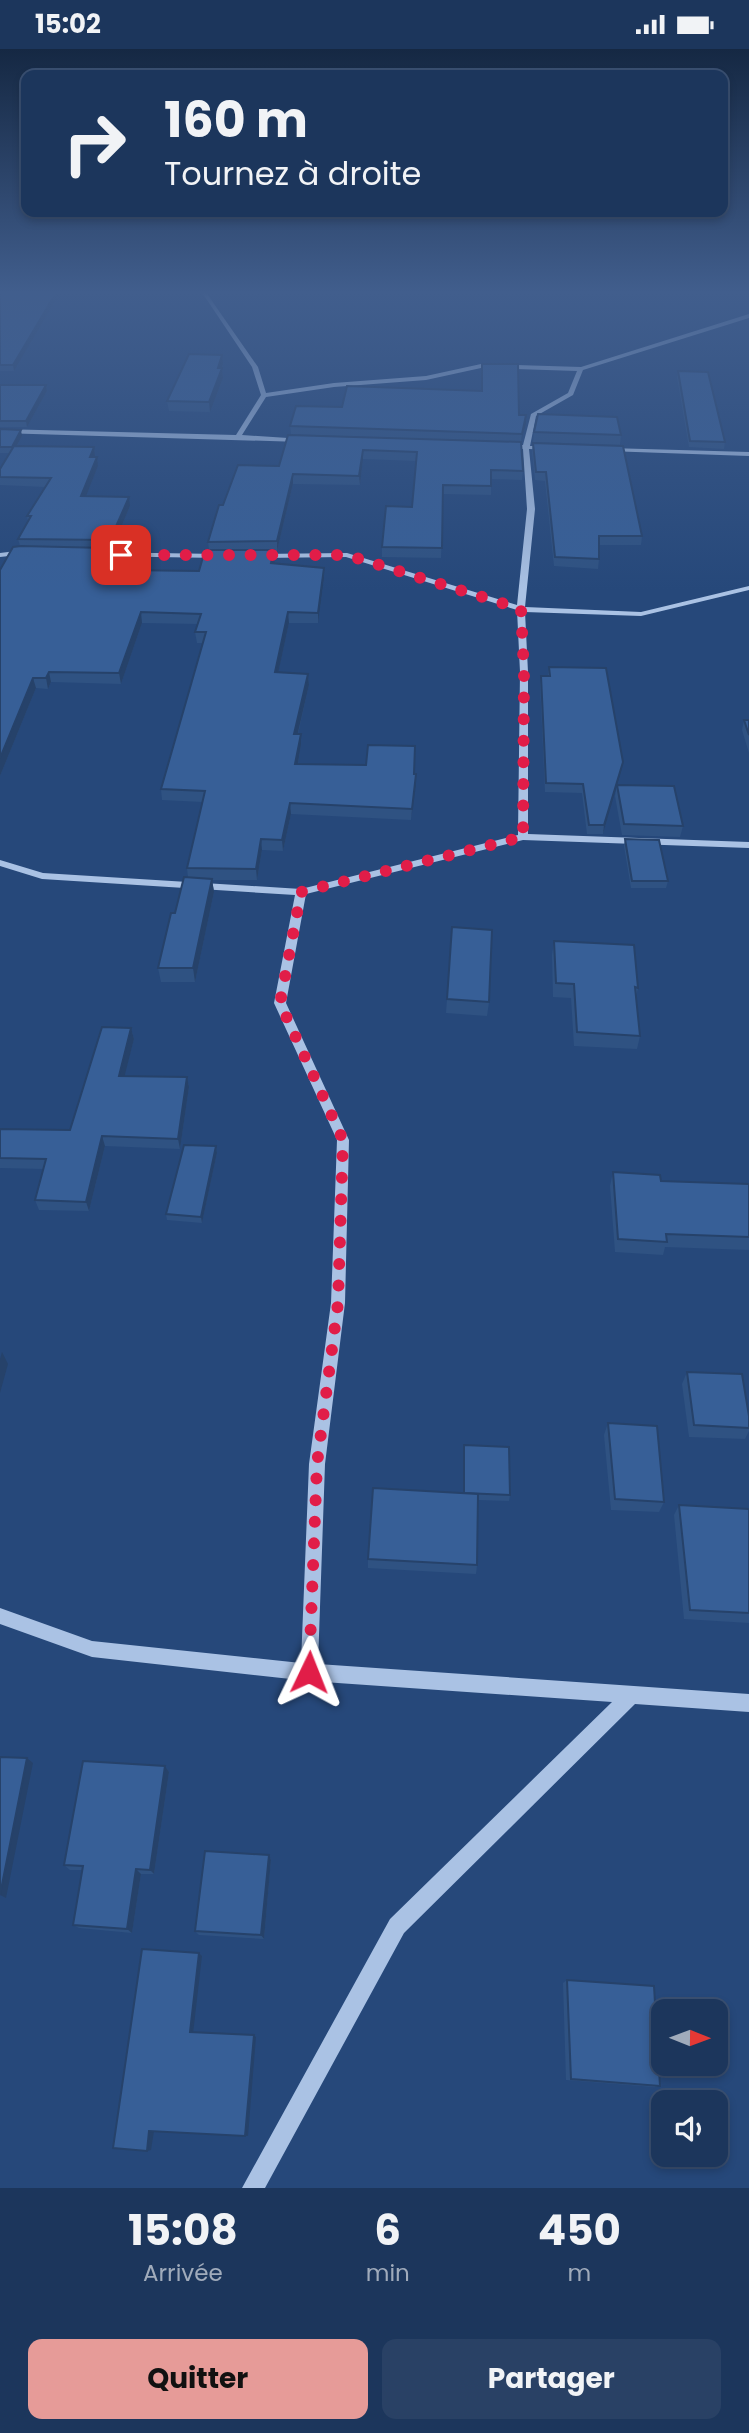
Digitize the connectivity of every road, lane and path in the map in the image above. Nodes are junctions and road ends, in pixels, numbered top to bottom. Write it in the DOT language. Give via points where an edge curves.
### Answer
graph roads {
  1 [pos="263,391"];
  2 [pos="295,391"];
  3 [pos="572,391"];
  4 [pos="264,395"];
  5 [pos="0,431"];
  6 [pos="238,437"];
  7 [pos="306,440"];
  8 [pos="502,447"];
  9 [pos="526,447"];
  10 [pos="554,448"];
  11 [pos="596,449"];
  12 [pos="749,454"];
  13 [pos="36,552"];
  14 [pos="76,554"];
  15 [pos="0,555"];
  16 [pos="237,556"];
  17 [pos="250,556"];
  18 [pos="749,588"];
  19 [pos="521,609"];
  20 [pos="523,837"];
  21 [pos="749,845"];
  22 [pos="0,863"];
  23 [pos="301,892"];
  24 [pos="0,1616"];
  25 [pos="309,1672"];
  26 [pos="631,1695"];
  27 [pos="749,1703"];
  28 [pos="253,2188"];
  1 -- 4 [label="street"];
  2 -- 4 [label="street"];
  3 -- 9 [label="street" via="533,415"];
  4 -- 6 [label="street"];
  5 -- 6 [label="street"];
  6 -- 7 [label="street"];
  8 -- 9 [label="street"];
  9 -- 10 [label="street"];
  9 -- 19 [label="street" via="531,509"];
  11 -- 12 [label="street"];
  13 -- 15 [label="street"];
  14 -- 16 [label="street"];
  17 -- 19 [label="street" via="347,555"];
  18 -- 19 [label="street" via="641,614"];
  19 -- 20 [label="street"];
  20 -- 21 [label="street"];
  20 -- 23 [label="street"];
  22 -- 23 [label="street" via="42,876"];
  23 -- 25 [label="street" via="280,1003 343,1140 338,1303 317,1464"];
  24 -- 25 [label="street" via="92,1649"];
  25 -- 26 [label="street"];
  26 -- 27 [label="street"];
  26 -- 28 [label="street" via="397,1926"];
}
